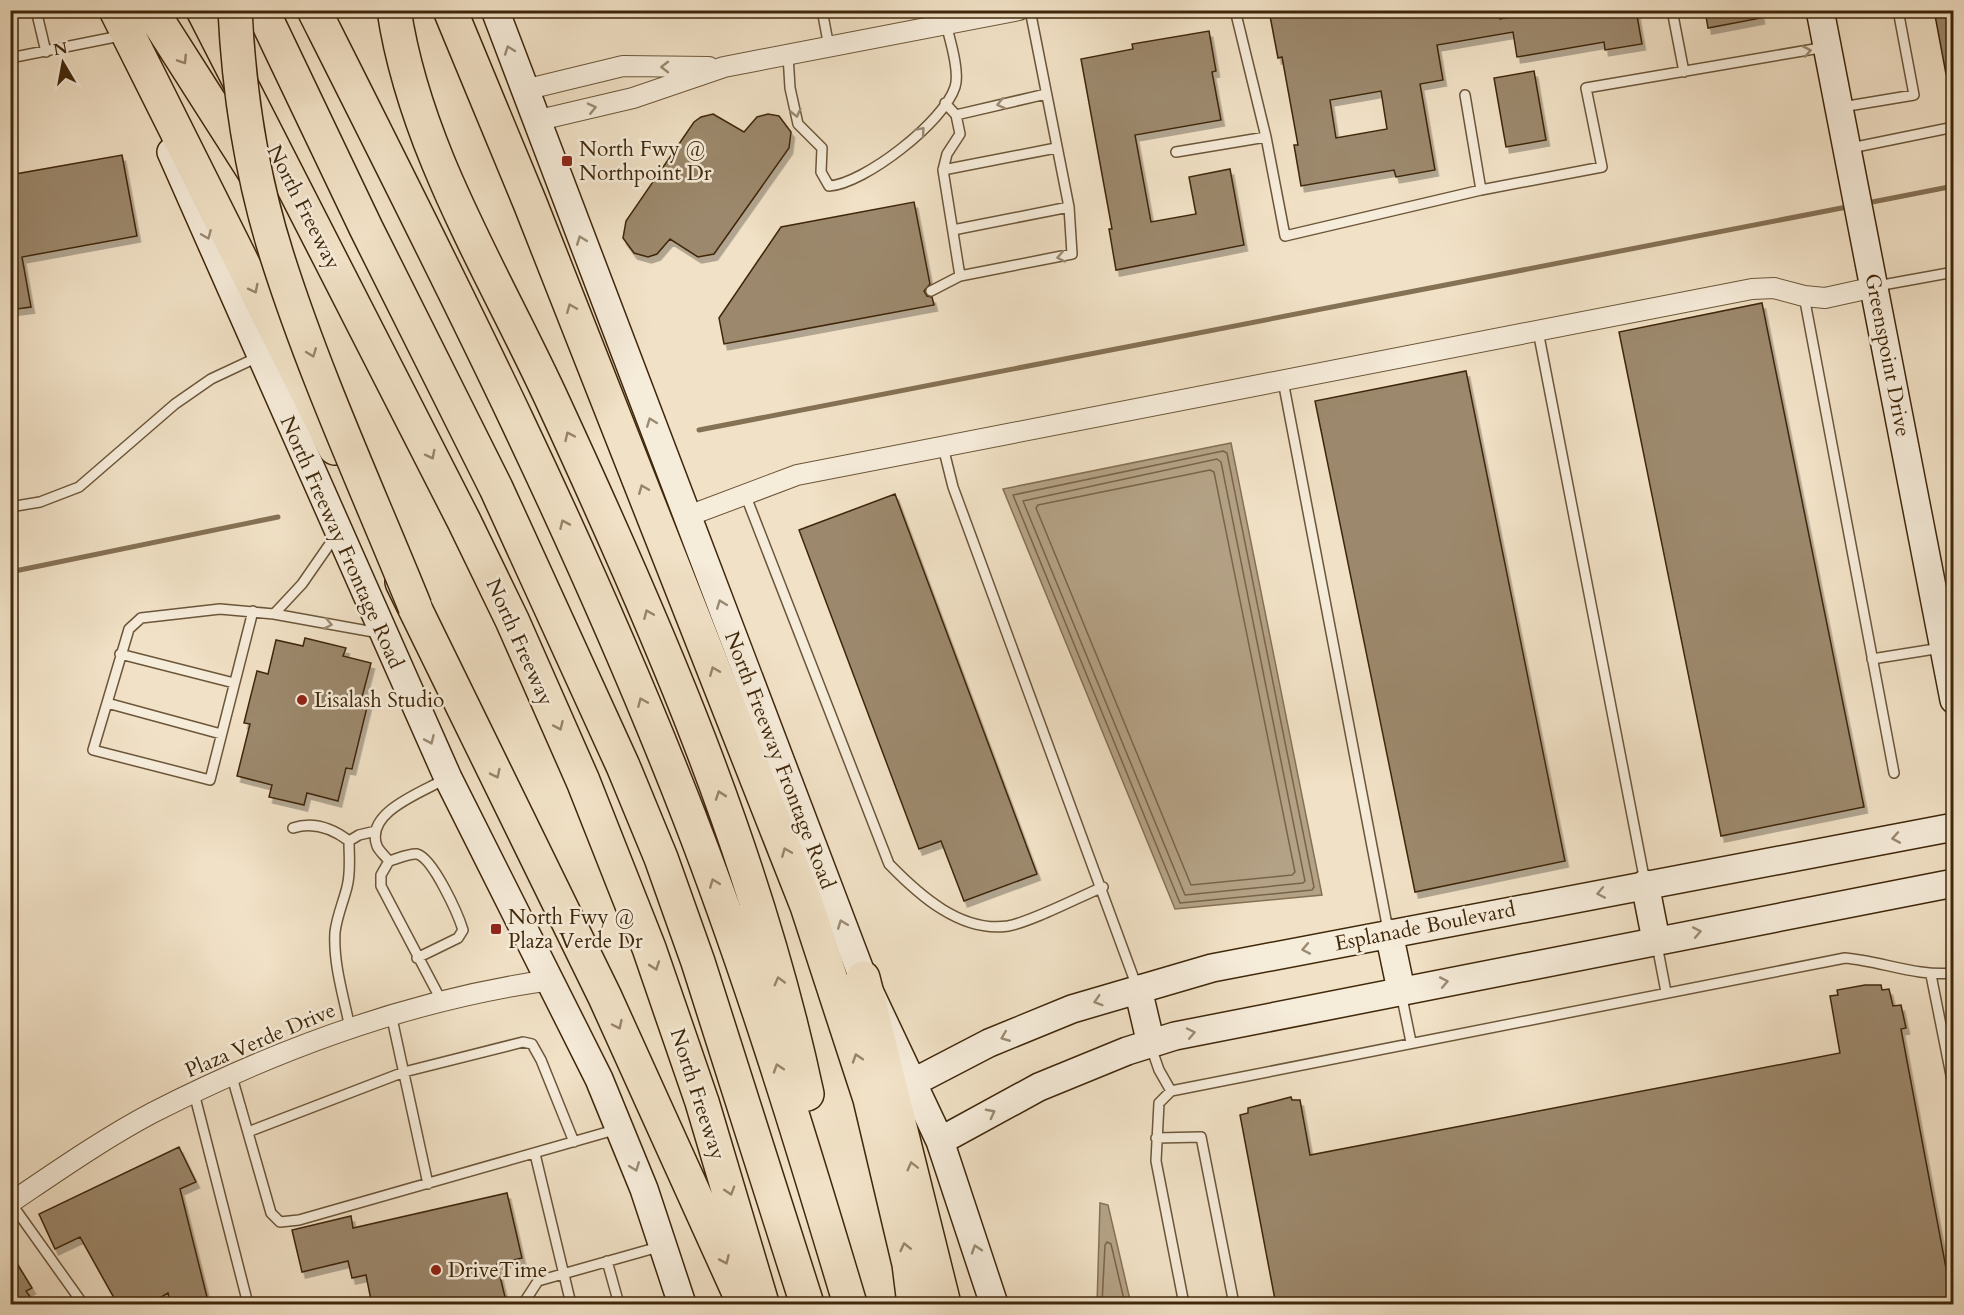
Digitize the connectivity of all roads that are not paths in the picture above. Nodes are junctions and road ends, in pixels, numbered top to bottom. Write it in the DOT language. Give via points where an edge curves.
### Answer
graph roads {
  1 [pos="36,10"];
  2 [pos="102,10"];
  3 [pos="151,10"];
  4 [pos="203,10"];
  5 [pos="235,10"];
  6 [pos="262,10"];
  7 [pos="314,10"];
  8 [pos="394,10"];
  9 [pos="450,10"];
  10 [pos="495,10"];
  11 [pos="822,10"];
  12 [pos="1019,10"];
  13 [pos="1030,10"];
  14 [pos="1235,10"];
  15 [pos="1672,10"];
  16 [pos="1820,10"];
  17 [pos="1898,10"];
  18 [pos="116,24"];
  19 [pos="946,24"];
  20 [pos="829,47"];
  21 [pos="1828,47"];
  22 [pos="46,52"];
  23 [pos="788,55"];
  24 [pos="10,58"];
  25 [pos="724,67"];
  26 [pos="1684,72"];
  27 [pos="524,90"];
  28 [pos="1046,94"];
  29 [pos="1465,95"];
  30 [pos="945,103"];
  31 [pos="1840,108"];
  32 [pos="956,115"];
  33 [pos="535,121"];
  34 [pos="1953,128"];
  35 [pos="1266,137"];
  36 [pos="1056,148"];
  37 [pos="1176,152"];
  38 [pos="1850,154"];
  39 [pos="943,170"];
  40 [pos="1481,190"];
  41 [pos="1069,207"];
  42 [pos="952,230"];
  43 [pos="1953,272"];
  44 [pos="960,276"];
  45 [pos="1875,287"];
  46 [pos="931,291"];
  47 [pos="1804,296"];
  48 [pos="1538,331"];
  49 [pos="260,356"];
  50 [pos="1283,381"];
  51 [pos="415,423"];
  52 [pos="943,447"];
  53 [pos="744,493"];
  54 [pos="10,507"];
  55 [pos="688,516"];
  56 [pos="337,533"];
  57 [pos="415,608"];
  58 [pos="253,610"];
  59 [pos="274,614"];
  60 [pos="382,633"];
  61 [pos="1948,646"];
  62 [pos="120,654"];
  63 [pos="1872,659"];
  64 [pos="234,683"];
  65 [pos="1953,700"];
  66 [pos="107,703"];
  67 [pos="221,734"];
  68 [pos="1894,772"];
  69 [pos="448,778"];
  70 [pos="1953,827"];
  71 [pos="293,828"];
  72 [pos="376,831"];
  73 [pos="349,841"];
  74 [pos="389,861"];
  75 [pos="1953,883"];
  76 [pos="1645,884"];
  77 [pos="1103,887"];
  78 [pos="1389,933"];
  79 [pos="1656,940"];
  80 [pos="417,958"];
  81 [pos="1953,973"];
  82 [pos="1931,975"];
  83 [pos="863,978"];
  84 [pos="551,980"];
  85 [pos="1138,988"];
  86 [pos="1401,990"];
  87 [pos="1666,992"];
  88 [pos="441,1000"];
  89 [pos="392,1014"];
  90 [pos="350,1028"];
  91 [pos="1411,1042"];
  92 [pos="1151,1044"];
  93 [pos="404,1072"];
  94 [pos="232,1077"];
  95 [pos="914,1082"];
  96 [pos="1953,1090"];
  97 [pos="1171,1091"];
  98 [pos="194,1093"];
  99 [pos="620,1128"];
  100 [pos="248,1132"];
  101 [pos="1156,1138"];
  102 [pos="940,1141"];
  103 [pos="574,1142"];
  104 [pos="535,1154"];
  105 [pos="428,1184"];
  106 [pos="11,1203"];
  107 [pos="664,1245"];
  108 [pos="607,1261"];
  109 [pos="564,1274"];
  110 [pos="83,1305"];
  111 [pos="248,1305"];
  112 [pos="523,1305"];
  113 [pos="571,1305"];
  114 [pos="619,1305"];
  115 [pos="682,1305"];
  116 [pos="744,1305"];
  117 [pos="762,1305"];
  118 [pos="807,1305"];
  119 [pos="851,1305"];
  120 [pos="914,1305"];
  121 [pos="944,1305"];
  122 [pos="994,1305"];
  123 [pos="1184,1305"];
  124 [pos="1234,1305"];
  1 -- 22 [label="lane"];
  2 -- 18 [label="street, North Freeway Frontage Road"];
  3 -- 51 [label="highway, one-way"];
  4 -- 51 [label="highway, North Freeway"];
  5 -- 57 [label="highway, one-way, bridge" via="244,110 277,255"];
  6 -- 118 [label="highway, North Freeway" via="496,488 624,766 698,962"];
  119 -- 7 [label="highway, one-way" via="755,997 655,732 543,479"];
  119 -- 8 [label="highway, one-way" via="781,988 757,902 706,757 587,477 441,168 413,93"];
  120 -- 9 [label="highway, one-way" via="909,1264 870,1099 807,906"];
  27 -- 10 [label="street, North Freeway Frontage Road, one-way"];
  11 -- 20 [label="lane"];
  12 -- 19 [label="street"];
  13 -- 28 [label="lane"];
  14 -- 35 [label="lane"];
  15 -- 26 [label="lane"];
  16 -- 21 [label="street, Greenspoint Drive"];
  17 -- 31 [label="lane" via="1914,95"];
  18 -- 22 [label="lane"];
  18 -- 49 [label="street, North Freeway Frontage Road, one-way"];
  18 -- 57 [label="highway, one-way, bridge"];
  19 -- 20 [label="street"];
  19 -- 30 [label="lane" via="954,53 956,86"];
  20 -- 23 [label="street"];
  26 -- 21 [label="lane, one-way"];
  21 -- 31 [label="street, Greenspoint Drive"];
  22 -- 24 [label="lane"];
  23 -- 25 [label="street"];
  23 -- 30 [label="lane, one-way" via="798,124 822,148 821,172 829,186 844,185 879,166 914,139"];
  25 -- 27 [label="street, one-way" via="623,66"];
  33 -- 25 [label="street, one-way" via="633,98"];
  26 -- 40 [label="lane" via="1586,88 1602,167"];
  27 -- 33 [label="street, North Freeway Frontage Road"];
  28 -- 32 [label="lane, one-way"];
  28 -- 36 [label="lane"];
  29 -- 40 [label="lane"];
  30 -- 32 [label="lane"];
  31 -- 38 [label="street, Greenspoint Drive"];
  32 -- 39 [label="lane" via="960,134 947,154"];
  55 -- 33 [label="street, North Freeway Frontage Road, one-way"];
  34 -- 38 [label="lane"];
  35 -- 37 [label="lane"];
  35 -- 40 [label="lane" via="1285,236"];
  36 -- 39 [label="lane"];
  36 -- 41 [label="lane"];
  38 -- 45 [label="street, Greenspoint Drive"];
  39 -- 42 [label="lane"];
  41 -- 42 [label="lane"];
  41 -- 44 [label="lane, one-way" via="1072,254"];
  42 -- 44 [label="lane"];
  43 -- 45 [label="lane"];
  44 -- 46 [label="lane"];
  45 -- 47 [label="street" via="1825,298"];
  45 -- 61 [label="street, Greenspoint Drive"];
  47 -- 48 [label="street" via="1774,288 1752,289"];
  47 -- 63 [label="lane"];
  48 -- 50 [label="street"];
  48 -- 76 [label="lane"];
  49 -- 54 [label="lane" via="211,379 175,404 79,487 40,502"];
  49 -- 56 [label="street, North Freeway Frontage Road"];
  50 -- 52 [label="street"];
  50 -- 78 [label="lane"];
  51 -- 117 [label="highway, North Freeway, one-way" via="512,620 645,936 708,1123"];
  52 -- 53 [label="street" via="797,476"];
  52 -- 77 [label="lane" via="953,487"];
  53 -- 55 [label="street"];
  53 -- 77 [label="lane" via="889,864 924,897 964,921 989,927 1011,925"];
  83 -- 55 [label="street, North Freeway Frontage Road, one-way"];
  56 -- 59 [label="lane" via="302,584"];
  56 -- 60 [label="street, North Freeway Frontage Road"];
  57 -- 116 [label="highway, one-way" via="605,998"];
  58 -- 59 [label="lane"];
  58 -- 62 [label="lane" via="220,609 141,618 129,629"];
  58 -- 64 [label="lane"];
  59 -- 60 [label="lane, one-way"];
  60 -- 69 [label="street, North Freeway Frontage Road, one-way"];
  61 -- 63 [label="lane"];
  61 -- 65 [label="street, Greenspoint Drive"];
  62 -- 64 [label="lane"];
  62 -- 66 [label="lane"];
  63 -- 68 [label="lane"];
  64 -- 67 [label="lane"];
  66 -- 67 [label="lane"];
  66 -- 67 [label="lane" via="93,750 210,780"];
  69 -- 72 [label="lane" via="386,812"];
  69 -- 84 [label="street, North Freeway Frontage Road"];
  70 -- 76 [label="street, Esplanade Boulevard, one-way"];
  71 -- 73 [label="lane" via="332,828"];
  72 -- 73 [label="lane"];
  72 -- 74 [label="lane" via="377,846"];
  73 -- 90 [label="lane" via="350,868 335,934 336,960"];
  74 -- 80 [label="lane" via="381,875 381,886"];
  74 -- 80 [label="lane" via="414,854 425,857 463,930 458,938"];
  79 -- 75 [label="street, one-way"];
  76 -- 78 [label="street, Esplanade Boulevard, one-way"];
  76 -- 79 [label="street"];
  77 -- 85 [label="lane"];
  78 -- 85 [label="street, Esplanade Boulevard, one-way" via="1212,968"];
  78 -- 86 [label="street"];
  86 -- 79 [label="street, one-way"];
  79 -- 87 [label="lane"];
  80 -- 88 [label="lane"];
  81 -- 82 [label="lane"];
  82 -- 87 [label="lane" via="1866,959 1845,958"];
  82 -- 96 [label="lane"];
  83 -- 95 [label="street, North Freeway Frontage Road"];
  121 -- 83 [label="highway, one-way"];
  84 -- 88 [label="street, Plaza Verde Drive" via="489,988"];
  84 -- 99 [label="street, North Freeway Frontage Road"];
  85 -- 92 [label="street"];
  85 -- 95 [label="street, Esplanade Boulevard, one-way" via="1072,1009 989,1043"];
  86 -- 91 [label="lane"];
  92 -- 86 [label="street, one-way"];
  87 -- 91 [label="lane"];
  88 -- 89 [label="street, Plaza Verde Drive"];
  89 -- 90 [label="street, Plaza Verde Drive"];
  89 -- 93 [label="lane"];
  90 -- 94 [label="street, Plaza Verde Drive"];
  91 -- 97 [label="lane"];
  92 -- 97 [label="lane"];
  102 -- 92 [label="street, one-way" via="1039,1087"];
  93 -- 100 [label="lane"];
  93 -- 103 [label="lane" via="523,1042 532,1044"];
  93 -- 105 [label="lane"];
  94 -- 98 [label="street, Plaza Verde Drive"];
  94 -- 100 [label="lane"];
  95 -- 102 [label="street, North Freeway Frontage Road"];
  97 -- 101 [label="lane" via="1159,1103"];
  98 -- 106 [label="street, Plaza Verde Drive" via="151,1114"];
  98 -- 111 [label="lane"];
  99 -- 103 [label="lane"];
  99 -- 107 [label="street, North Freeway Frontage Road, one-way"];
  100 -- 105 [label="lane" via="271,1213 280,1222"];
  101 -- 123 [label="lane" via="1156,1161"];
  101 -- 124 [label="lane" via="1198,1135 1203,1141"];
  122 -- 102 [label="street, North Freeway Frontage Road, one-way"];
  103 -- 104 [label="lane"];
  104 -- 105 [label="lane"];
  104 -- 109 [label="lane"];
  106 -- 110 [label="lane"];
  107 -- 108 [label="lane"];
  107 -- 115 [label="street, North Freeway Frontage Road"];
  108 -- 109 [label="lane"];
  108 -- 114 [label="lane"];
  109 -- 112 [label="lane" via="538,1281"];
  109 -- 113 [label="lane"];
}
